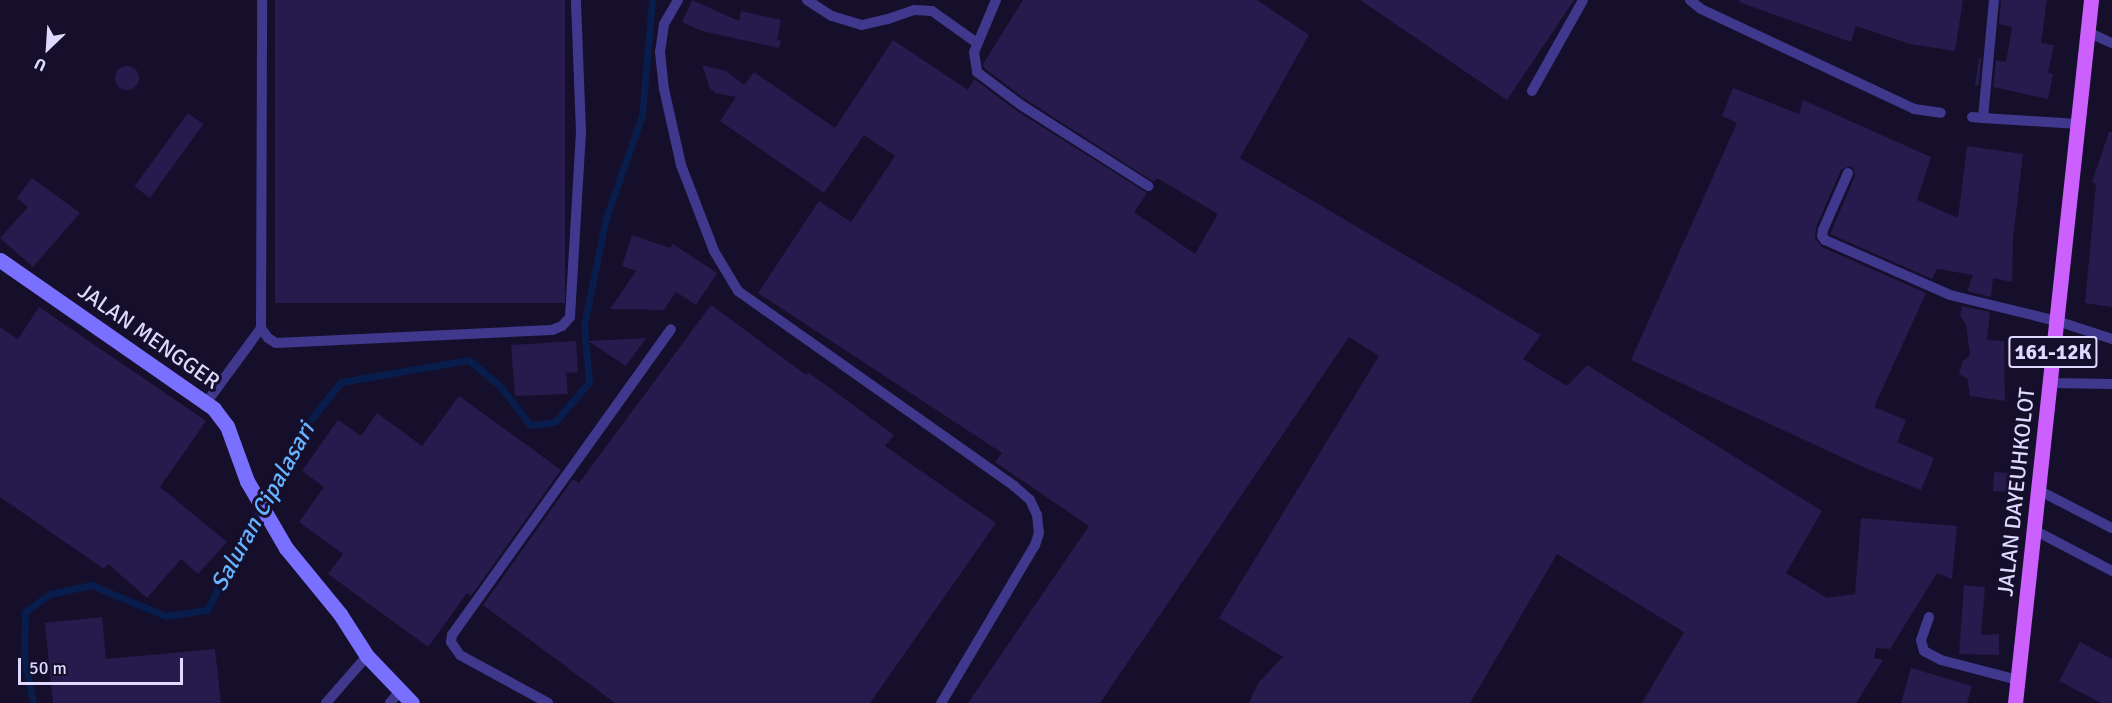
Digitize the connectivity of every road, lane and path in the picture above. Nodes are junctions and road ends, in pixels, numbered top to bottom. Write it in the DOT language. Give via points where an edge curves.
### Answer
graph roads {
  1 [pos="262,0"];
  2 [pos="576,0"];
  3 [pos="678,0"];
  4 [pos="807,0"];
  5 [pos="996,0"];
  6 [pos="1583,0"];
  7 [pos="1690,0"];
  8 [pos="1994,0"];
  9 [pos="2091,0"];
  10 [pos="2088,33"];
  11 [pos="977,43"];
  12 [pos="2112,43"];
  13 [pos="1532,91"];
  14 [pos="1941,113"];
  15 [pos="2078,124"];
  16 [pos="1848,173"];
  17 [pos="1148,186"];
  18 [pos="1,263"];
  19 [pos="2057,321"];
  20 [pos="261,328"];
  21 [pos="671,330"];
  22 [pos="2112,339"];
  23 [pos="2050,383"];
  24 [pos="2112,384"];
  25 [pos="206,403"];
  26 [pos="2038,490"];
  27 [pos="2112,528"];
  28 [pos="2034,530"];
  29 [pos="2112,571"];
  30 [pos="1929,617"];
  31 [pos="367,656"];
  32 [pos="2018,680"];
  33 [pos="394,697"];
  34 [pos="326,703"];
  35 [pos="412,703"];
  36 [pos="548,703"];
  37 [pos="941,703"];
  38 [pos="2015,703"];
  1 -- 20 [label="lane"];
  2 -- 20 [label="lane" via="581,132 570,317 562,326 552,330 276,343"];
  3 -- 37 [label="lane" via="664,24 660,52 664,89 681,165 714,251 738,291 1014,486 1030,500 1036,515 1039,533 1035,545"];
  4 -- 11 [label="lane" via="832,16 862,25 914,10 932,11"];
  5 -- 11 [label="lane"];
  6 -- 13 [label="lane"];
  7 -- 14 [label="lane" via="1701,9 1914,109"];
  8 -- 15 [label="lane" via="1978,117"];
  9 -- 10 [label="main road, JALAN DAYEUHKOLOT / 161-12K"];
  10 -- 12 [label="lane"];
  10 -- 15 [label="main road, JALAN DAYEUHKOLOT / 161-12K"];
  11 -- 17 [label="lane" via="977,72 1021,105"];
  15 -- 19 [label="main road, JALAN DAYEUHKOLOT / 161-12K"];
  16 -- 19 [label="lane" via="1823,231 1825,240 1950,295"];
  18 -- 25 [label="street, JALAN MENGGER"];
  19 -- 22 [label="lane"];
  19 -- 23 [label="main road, JALAN DAYEUHKOLOT / 161-12K"];
  20 -- 25 [label="lane"];
  21 -- 36 [label="lane" via="453,635 451,642 460,655"];
  23 -- 24 [label="lane"];
  23 -- 26 [label="main road, JALAN DAYEUHKOLOT / 161-12K"];
  25 -- 31 [label="street, JALAN MENGGER" via="227,426 247,481 286,548 340,614"];
  26 -- 27 [label="lane"];
  26 -- 28 [label="main road, JALAN DAYEUHKOLOT / 161-12K"];
  28 -- 29 [label="lane"];
  28 -- 32 [label="main road, JALAN DAYEUHKOLOT / 161-12K"];
  30 -- 32 [label="lane" via="1921,640 1924,651 1941,660"];
  31 -- 33 [label="street, JALAN MENGGER"];
  31 -- 34 [label="lane"];
  32 -- 38 [label="main road, JALAN DAYEUHKOLOT / 161-12K"];
  33 -- 35 [label="street, JALAN MENGGER"];
}
